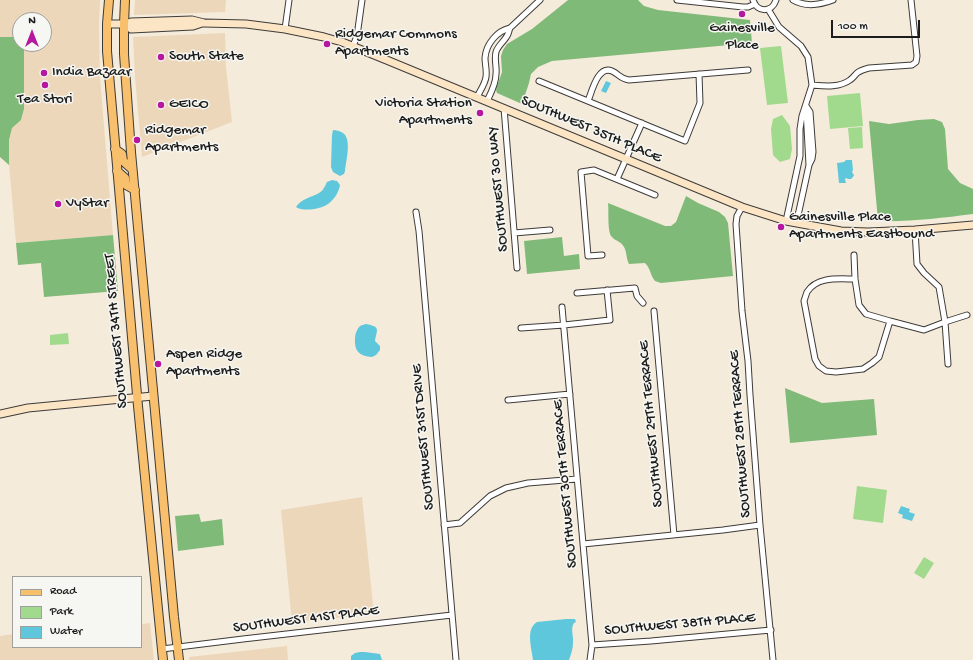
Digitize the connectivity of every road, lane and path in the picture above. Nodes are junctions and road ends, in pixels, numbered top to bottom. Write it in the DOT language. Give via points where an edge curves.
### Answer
graph roads {
  1 [pos="108,0"];
  2 [pos="125,0"];
  3 [pos="289,0"];
  4 [pos="362,0"];
  5 [pos="540,0"];
  6 [pos="677,0"];
  7 [pos="776,0"];
  8 [pos="793,0"];
  9 [pos="833,0"];
  10 [pos="911,0"];
  11 [pos="754,2"];
  12 [pos="768,9"];
  13 [pos="106,24"];
  14 [pos="124,24"];
  15 [pos="285,28"];
  16 [pos="510,28"];
  17 [pos="353,46"];
  18 [pos="748,70"];
  19 [pos="699,74"];
  20 [pos="486,75"];
  21 [pos="496,79"];
  22 [pos="539,81"];
  23 [pos="812,85"];
  24 [pos="477,97"];
  25 [pos="487,101"];
  26 [pos="588,101"];
  27 [pos="806,106"];
  28 [pos="504,108"];
  29 [pos="642,123"];
  30 [pos="800,142"];
  31 [pos="808,142"];
  32 [pos="115,149"];
  33 [pos="625,159"];
  34 [pos="808,165"];
  35 [pos="132,169"];
  36 [pos="117,171"];
  37 [pos="617,179"];
  38 [pos="135,190"];
  39 [pos="655,195"];
  40 [pos="742,207"];
  41 [pos="416,212"];
  42 [pos="786,221"];
  43 [pos="796,222"];
  44 [pos="973,225"];
  45 [pos="550,230"];
  46 [pos="915,230"];
  47 [pos="514,233"];
  48 [pos="602,255"];
  49 [pos="854,256"];
  50 [pos="517,268"];
  51 [pos="855,279"];
  52 [pos="607,290"];
  53 [pos="577,293"];
  54 [pos="643,303"];
  55 [pos="562,307"];
  56 [pos="654,311"];
  57 [pos="967,315"];
  58 [pos="890,321"];
  59 [pos="945,322"];
  60 [pos="564,325"];
  61 [pos="521,328"];
  62 [pos="948,364"];
  63 [pos="570,394"];
  64 [pos="153,396"];
  65 [pos="137,397"];
  66 [pos="508,400"];
  67 [pos="0,414"];
  68 [pos="577,479"];
  69 [pos="444,525"];
  70 [pos="760,526"];
  71 [pos="674,535"];
  72 [pos="583,544"];
  73 [pos="452,615"];
  74 [pos="771,630"];
  75 [pos="592,645"];
  76 [pos="178,647"];
  77 [pos="162,649"];
  78 [pos="163,660"];
  79 [pos="179,660"];
  80 [pos="456,660"];
  81 [pos="590,660"];
  82 [pos="773,660"];
  1 -- 13 [label="main road, SOUTHWEST 34TH STREET"];
  2 -- 14 [label="main road, SOUTHWEST 34TH STREET"];
  3 -- 15 [label="street"];
  4 -- 17 [label="street" via="357,36"];
  5 -- 16 [label="street"];
  6 -- 11 [label="street" via="743,7 748,7"];
  7 -- 12 [label="street"];
  8 -- 9 [label="street" via="799,3 818,4"];
  10 -- 23 [label="street" via="916,62 912,65 869,68 841,85"];
  11 -- 12 [label="street" via="761,10"];
  12 -- 23 [label="street" via="779,27 801,46 808,56"];
  13 -- 14 [label="street, SOUTHWEST 35TH PLACE"];
  13 -- 32 [label="main road, SOUTHWEST 34TH STREET"];
  14 -- 15 [label="street, SOUTHWEST 35TH PLACE" via="131,29 193,26 204,23"];
  14 -- 35 [label="main road, SOUTHWEST 34TH STREET"];
  15 -- 17 [label="street, SOUTHWEST 35TH PLACE"];
  16 -- 20 [label="street" via="496,35 488,47 485,58"];
  16 -- 21 [label="street" via="495,55"];
  17 -- 24 [label="street, SOUTHWEST 35TH PLACE"];
  18 -- 19 [label="street"];
  19 -- 26 [label="street" via="629,80 612,71 604,71 598,75"];
  19 -- 29 [label="street" via="700,103 685,141"];
  20 -- 21 [label="street"];
  20 -- 24 [label="street"];
  21 -- 25 [label="street"];
  22 -- 26 [label="street"];
  23 -- 27 [label="street"];
  24 -- 25 [label="street, SOUTHWEST 35TH PLACE"];
  25 -- 28 [label="street, SOUTHWEST 35TH PLACE"];
  26 -- 29 [label="street"];
  27 -- 30 [label="street" via="802,116"];
  27 -- 31 [label="street"];
  27 -- 34 [label="street" via="810,112 813,152"];
  28 -- 33 [label="street, SOUTHWEST 35TH PLACE"];
  28 -- 47 [label="street, SOUTHWEST 30 WAY"];
  29 -- 33 [label="street"];
  30 -- 31 [label="street"];
  30 -- 42 [label="street" via="800,156"];
  31 -- 34 [label="street"];
  32 -- 35 [label="main road" via="122,154 124,161"];
  32 -- 36 [label="main road, SOUTHWEST 34TH STREET"];
  33 -- 37 [label="street"];
  33 -- 40 [label="street, SOUTHWEST 35TH PLACE"];
  34 -- 43 [label="street"];
  35 -- 38 [label="main road, SOUTHWEST 34TH STREET"];
  36 -- 38 [label="main road" via="125,178 126,185"];
  36 -- 65 [label="main road, SOUTHWEST 34TH STREET"];
  37 -- 39 [label="street"];
  37 -- 48 [label="street" via="594,170 582,172 588,256"];
  38 -- 64 [label="main road, SOUTHWEST 34TH STREET"];
  40 -- 42 [label="street, SOUTHWEST 35TH PLACE"];
  40 -- 70 [label="street, SOUTHWEST 28TH TERRACE" via="736,224"];
  41 -- 69 [label="street, SOUTHWEST 31ST DRIVE"];
  42 -- 43 [label="street, SOUTHWEST 35TH PLACE"];
  43 -- 46 [label="street, SOUTHWEST 35TH PLACE" via="841,231"];
  44 -- 46 [label="street, SOUTHWEST 35TH PLACE"];
  45 -- 47 [label="street"];
  46 -- 59 [label="street" via="917,264 939,287"];
  47 -- 50 [label="street, SOUTHWEST 30 WAY"];
  49 -- 51 [label="street"];
  51 -- 58 [label="street" via="859,305 866,314"];
  51 -- 58 [label="street" via="827,280 812,286 807,293 804,301 815,359 819,366 826,371 836,372 863,369 879,356"];
  52 -- 53 [label="street"];
  52 -- 54 [label="street" via="635,288"];
  52 -- 60 [label="street" via="610,320"];
  55 -- 60 [label="street, SOUTHWEST 30TH TERRACE"];
  56 -- 71 [label="street, SOUTHWEST 29TH TERRACE"];
  57 -- 59 [label="street"];
  58 -- 59 [label="street" via="924,330"];
  59 -- 62 [label="street"];
  60 -- 61 [label="street"];
  60 -- 63 [label="street, SOUTHWEST 30TH TERRACE"];
  63 -- 66 [label="street"];
  63 -- 68 [label="street, SOUTHWEST 30TH TERRACE"];
  64 -- 65 [label="street"];
  64 -- 76 [label="main road, SOUTHWEST 34TH STREET"];
  65 -- 67 [label="street" via="28,408"];
  65 -- 77 [label="main road, SOUTHWEST 34TH STREET"];
  68 -- 69 [label="street" via="528,483 506,488 490,496 460,523"];
  68 -- 72 [label="street, SOUTHWEST 30TH TERRACE"];
  69 -- 73 [label="street, SOUTHWEST 31ST DRIVE"];
  70 -- 71 [label="street"];
  70 -- 74 [label="street, SOUTHWEST 28TH TERRACE"];
  71 -- 72 [label="street"];
  72 -- 75 [label="street, SOUTHWEST 30TH TERRACE"];
  73 -- 76 [label="street, SOUTHWEST 41ST PLACE"];
  73 -- 80 [label="street, SOUTHWEST 31ST DRIVE"];
  74 -- 75 [label="street, SOUTHWEST 38TH PLACE"];
  74 -- 82 [label="street, SOUTHWEST 28TH TERRACE"];
  75 -- 81 [label="street, SOUTHWEST 30TH TERRACE"];
  76 -- 77 [label="street, SOUTHWEST 41ST PLACE"];
  76 -- 79 [label="main road, SOUTHWEST 34TH STREET"];
  77 -- 78 [label="main road, SOUTHWEST 34TH STREET"];
}
